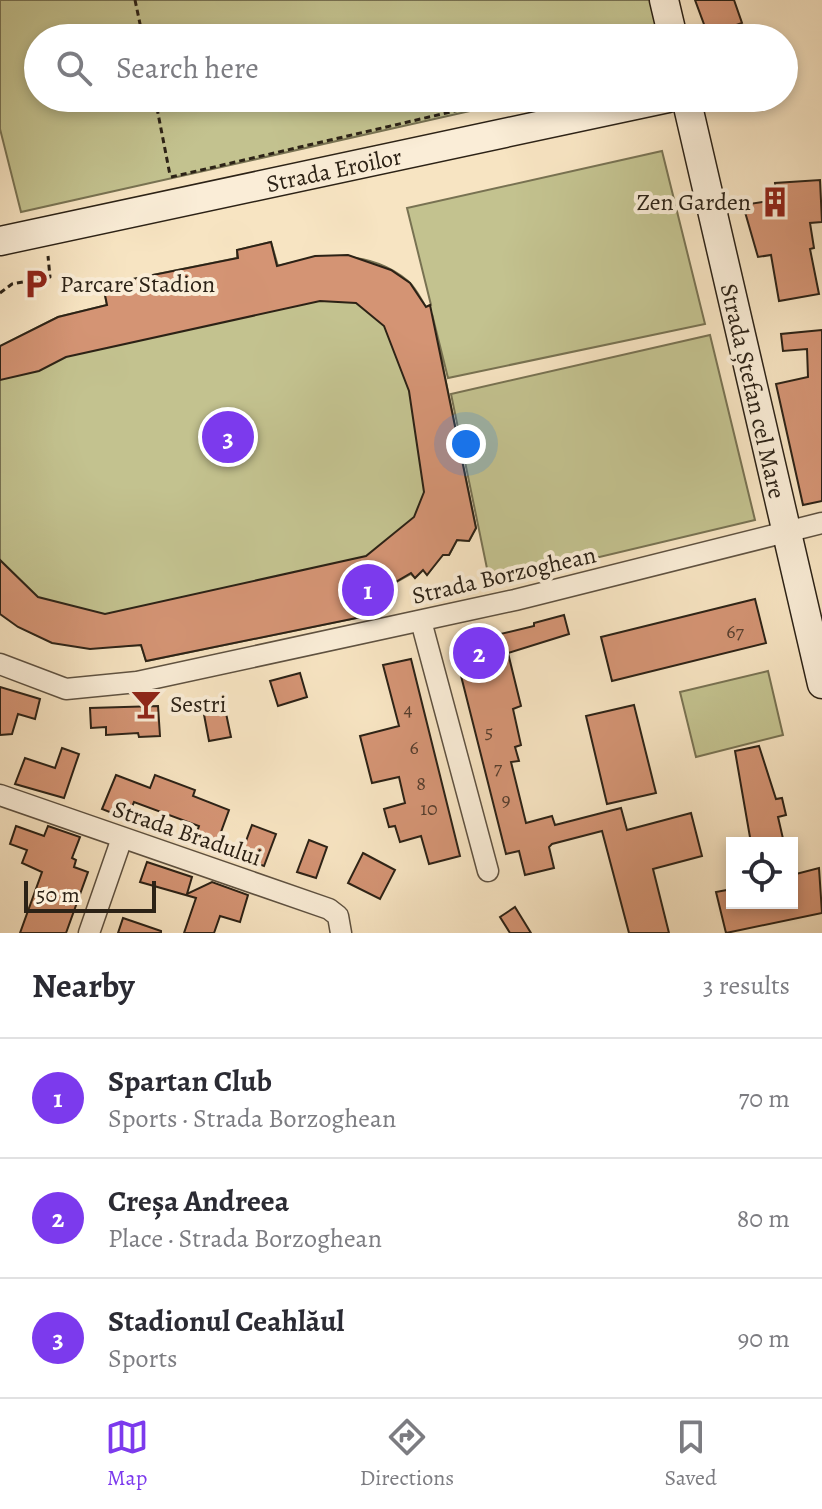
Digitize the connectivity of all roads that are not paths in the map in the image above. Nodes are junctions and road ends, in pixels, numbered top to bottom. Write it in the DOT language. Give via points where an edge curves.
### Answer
graph roads {
  1 [pos="664,0"];
  2 [pos="670,24"];
  3 [pos="603,112"];
  4 [pos="689,112"];
  5 [pos="0,241"];
  6 [pos="822,523"];
  7 [pos="787,532"];
  8 [pos="421,621"];
  9 [pos="0,664"];
  10 [pos="822,684"];
  11 [pos="0,795"];
  12 [pos="122,838"];
  13 [pos="488,871"];
  14 [pos="89,933"];
  15 [pos="341,933"];
  1 -- 2 [label="street"];
  3 -- 5 [label="street, Strada Eroilor"];
  4 -- 7 [label="street, Strada Ștefan cel Mare"];
  6 -- 7 [label="street, Strada Borzoghean"];
  7 -- 8 [label="street, Strada Borzoghean"];
  7 -- 10 [label="street, Strada Ștefan cel Mare"];
  8 -- 9 [label="street, Strada Borzoghean" via="91,689 46,685"];
  8 -- 13 [label="street"];
  11 -- 12 [label="street, Strada Bradului"];
  12 -- 14 [label="street"];
  12 -- 15 [label="street, Strada Bradului" via="329,909 338,916"];
}
